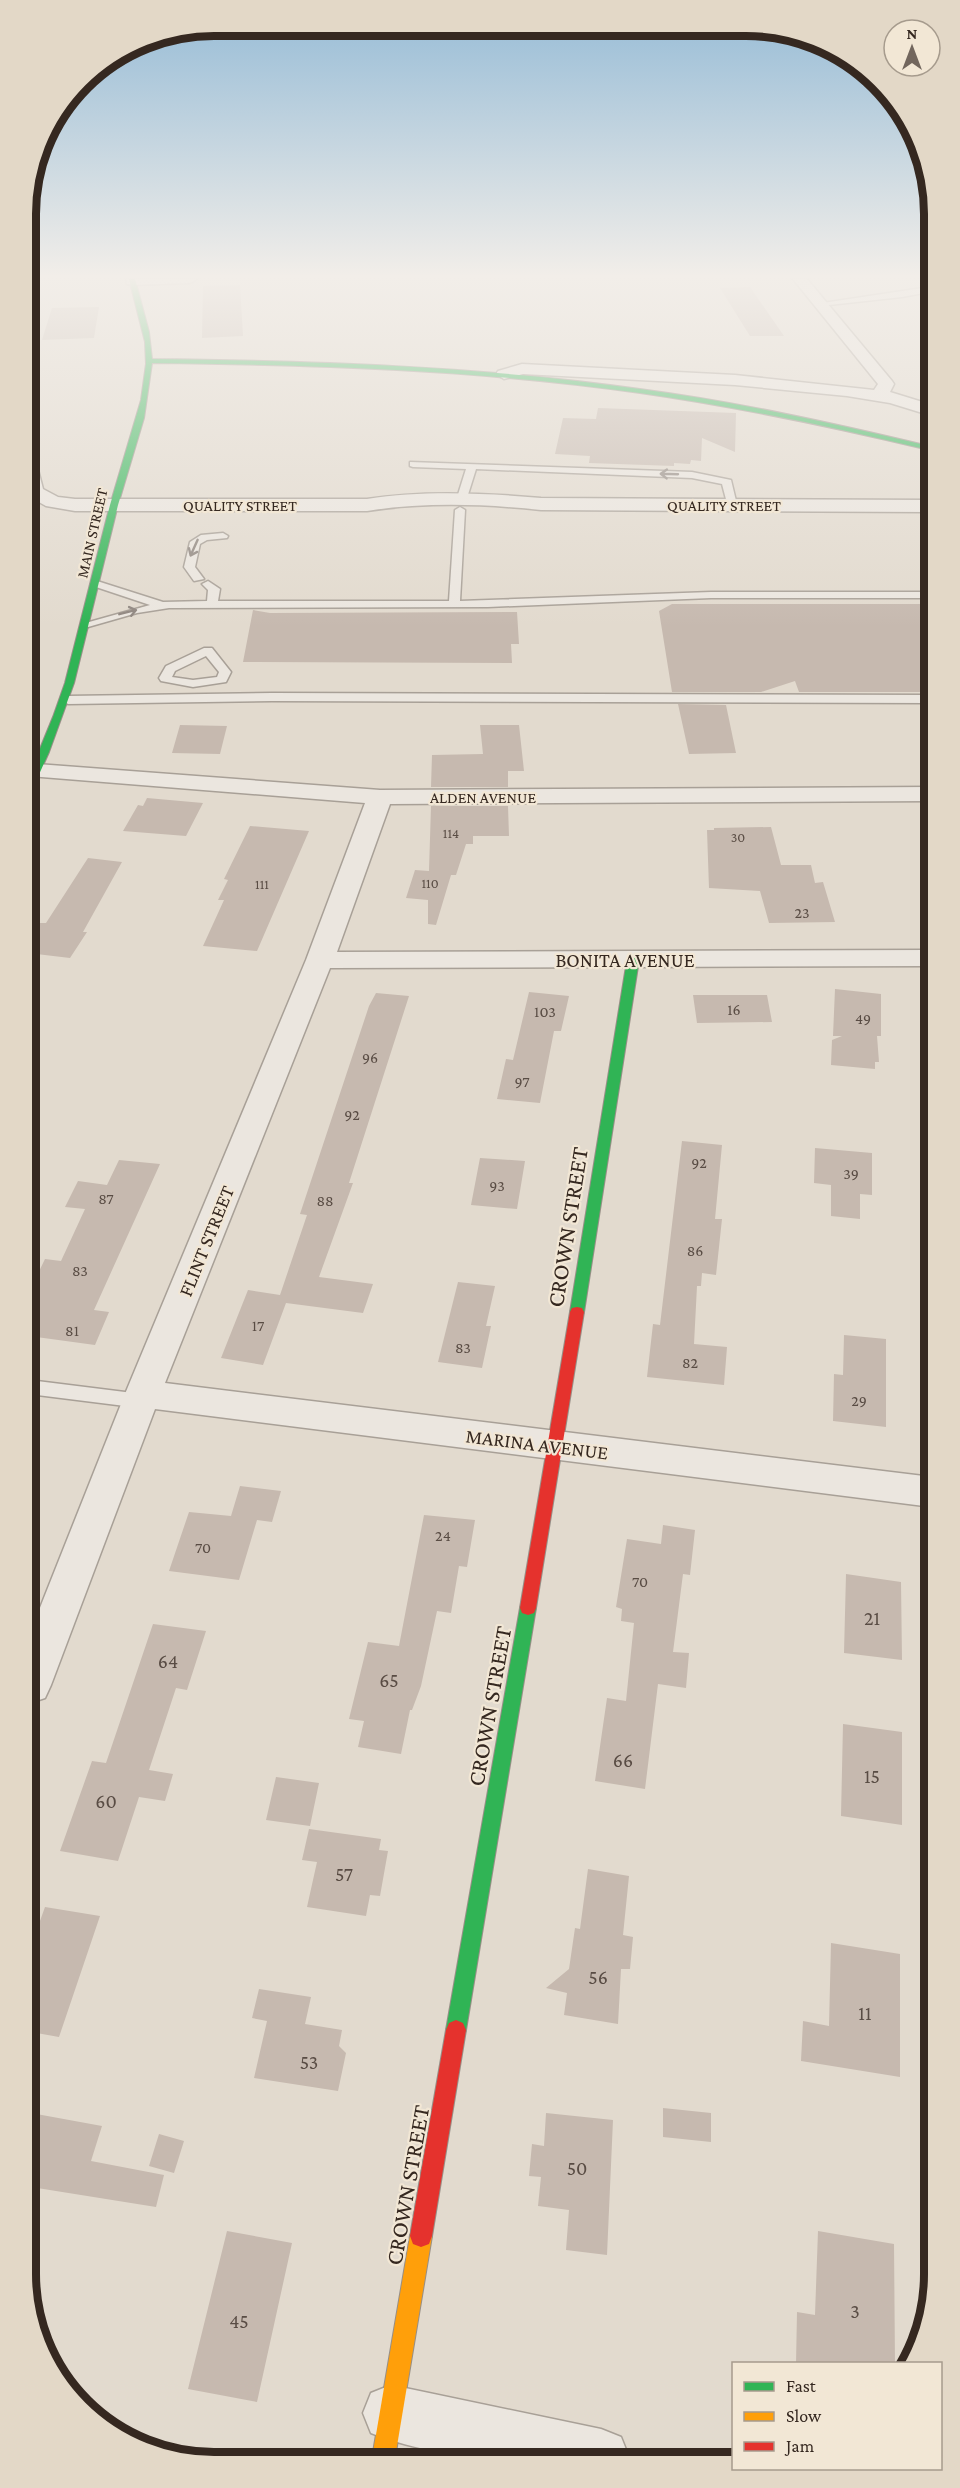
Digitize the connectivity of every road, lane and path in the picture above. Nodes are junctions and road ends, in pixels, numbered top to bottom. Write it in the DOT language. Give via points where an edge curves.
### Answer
graph roads {
  1 [pos="144,395"];
  2 [pos="691,395"];
  3 [pos="872,395"];
  4 [pos="880,396"];
  5 [pos="924,409"];
  6 [pos="924,447"];
  7 [pos="413,464"];
  8 [pos="472,466"];
  9 [pos="36,493"];
  10 [pos="924,502"];
  11 [pos="114,505"];
  12 [pos="732,505"];
  13 [pos="906,505"];
  14 [pos="460,506"];
  15 [pos="924,506"];
  16 [pos="223,536"];
  17 [pos="97,584"];
  18 [pos="924,595"];
  19 [pos="169,604"];
  20 [pos="212,604"];
  21 [pos="454,604"];
  22 [pos="88,624"];
  23 [pos="924,699"];
  24 [pos="68,700"];
  25 [pos="36,771"];
  26 [pos="36,780"];
  27 [pos="924,794"];
  28 [pos="380,796"];
  29 [pos="924,958"];
  30 [pos="320,960"];
  31 [pos="633,960"];
  32 [pos="36,1388"];
  33 [pos="142,1398"];
  34 [pos="555,1447"];
  35 [pos="924,1491"];
  36 [pos="36,1670"];
  37 [pos="387,2436"];
  38 [pos="550,2452"];
  1 -- 11 [label="main road, MAIN STREET"];
  2 -- 6 [label="main road" via="780,410"];
  3 -- 4 [label="street"];
  4 -- 5 [label="street"];
  7 -- 8 [label="lane"];
  12 -- 8 [label="lane, one-way" via="727,483 692,475"];
  8 -- 14 [label="lane"];
  9 -- 11 [label="street, QUALITY STREET" via="75,505"];
  10 -- 13 [label="street, QUALITY STREET"];
  11 -- 14 [label="street, QUALITY STREET" via="367,505 390,510"];
  11 -- 17 [label="main road, MAIN STREET"];
  12 -- 13 [label="street, QUALITY STREET"];
  12 -- 14 [label="street, QUALITY STREET" via="541,504 518,509"];
  13 -- 15 [label="street, QUALITY STREET"];
  14 -- 21 [label="lane"];
  16 -- 20 [label="lane, one-way" via="195,542 188,565 214,590"];
  17 -- 19 [label="lane" via="131,597"];
  17 -- 22 [label="main road, MAIN STREET"];
  18 -- 21 [label="lane" via="711,595"];
  19 -- 20 [label="lane"];
  22 -- 19 [label="lane, one-way"];
  20 -- 21 [label="lane"];
  22 -- 24 [label="main road, MAIN STREET"];
  23 -- 24 [label="lane"];
  24 -- 25 [label="main road, MAIN STREET"];
  26 -- 28 [label="street, ALDEN AVENUE"];
  27 -- 28 [label="street, ALDEN AVENUE"];
  28 -- 30 [label="street, FLINT STREET"];
  29 -- 31 [label="street, BONITA AVENUE"];
  30 -- 31 [label="street, BONITA AVENUE"];
  30 -- 33 [label="street, FLINT STREET"];
  31 -- 34 [label="main road, CROWN STREET"];
  32 -- 33 [label="lane"];
  33 -- 34 [label="street, MARINA AVENUE"];
  33 -- 36 [label="street, FLINT STREET"];
  34 -- 35 [label="street, MARINA AVENUE"];
  34 -- 37 [label="main road, CROWN STREET"];
  37 -- 38 [label="street"];
}
